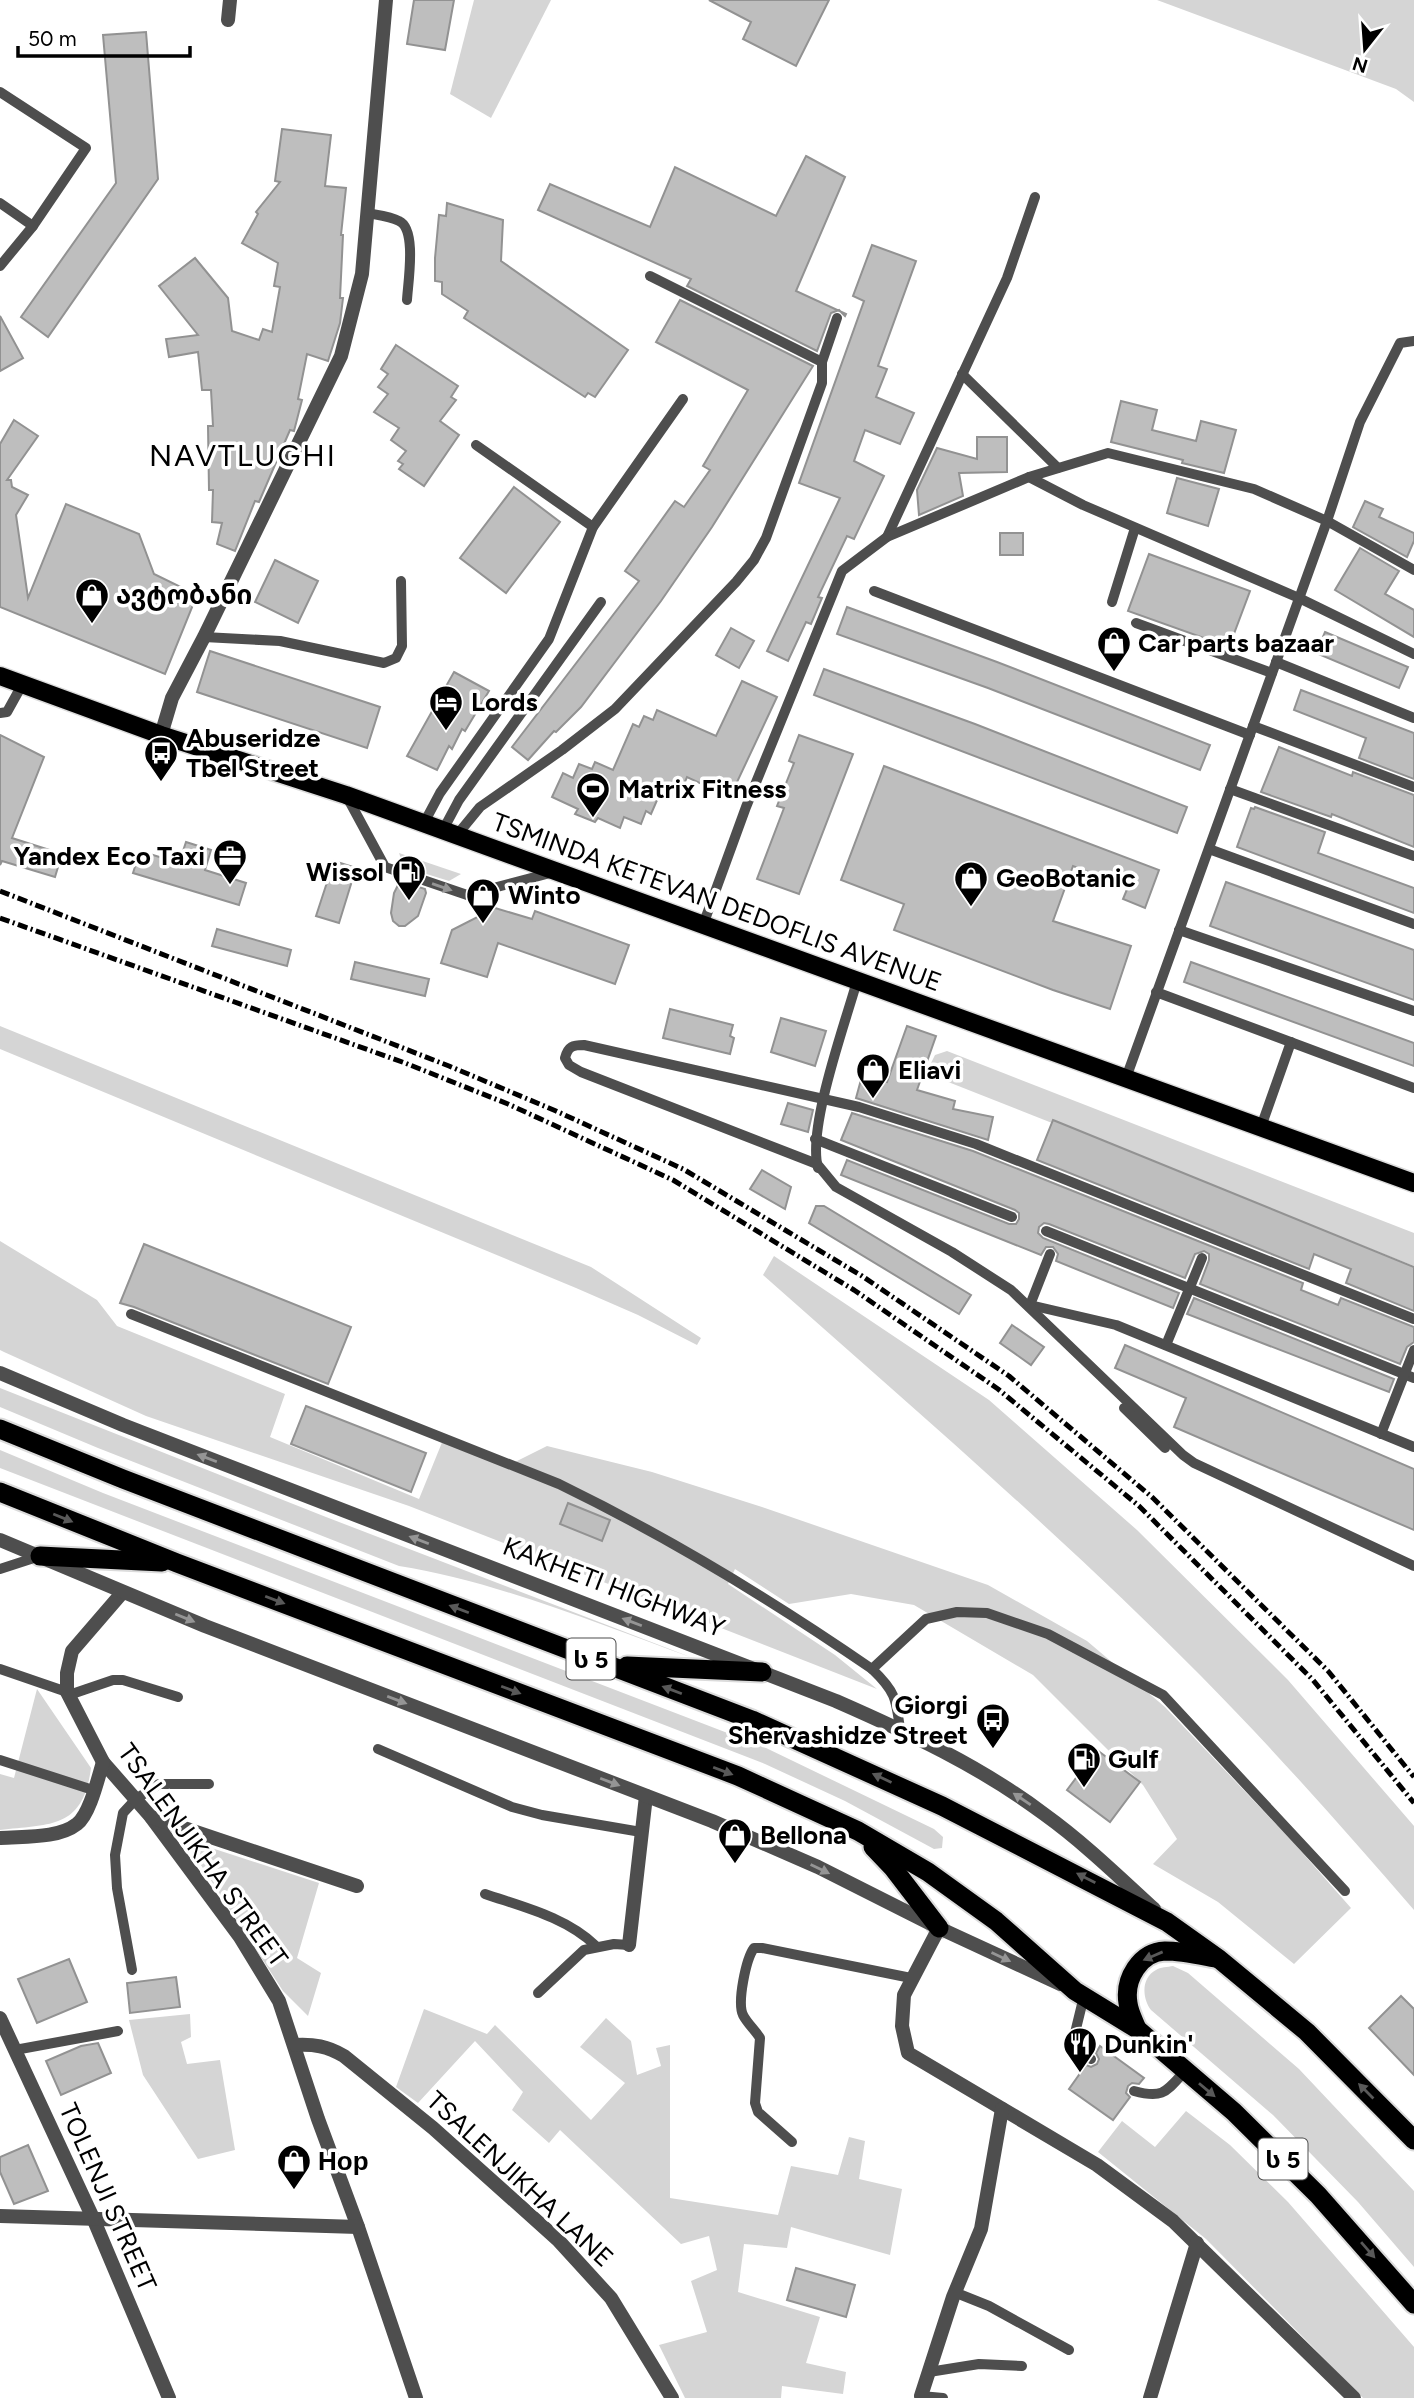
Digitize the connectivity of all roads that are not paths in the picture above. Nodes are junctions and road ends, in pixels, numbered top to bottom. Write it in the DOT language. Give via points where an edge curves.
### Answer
graph roads {
  1 [pos="230,0"];
  2 [pos="386,0"];
  3 [pos="228,20"];
  4 [pos="0,92"];
  5 [pos="1035,197"];
  6 [pos="0,203"];
  7 [pos="367,212"];
  8 [pos="33,226"];
  9 [pos="0,266"];
  10 [pos="650,276"];
  11 [pos="407,300"];
  12 [pos="837,318"];
  13 [pos="1414,341"];
  14 [pos="822,362"];
  15 [pos="962,374"];
  16 [pos="683,399"];
  17 [pos="476,445"];
  18 [pos="1058,468"];
  19 [pos="1029,477"];
  20 [pos="1327,521"];
  21 [pos="593,527"];
  22 [pos="1135,528"];
  23 [pos="887,537"];
  24 [pos="1414,570"];
  25 [pos="401,581"];
  26 [pos="874,591"];
  27 [pos="1299,598"];
  28 [pos="601,602"];
  29 [pos="1112,602"];
  30 [pos="1136,624"];
  31 [pos="204,637"];
  32 [pos="1414,654"];
  33 [pos="1274,668"];
  34 [pos="0,676"];
  35 [pos="22,684"];
  36 [pos="0,713"];
  37 [pos="1414,718"];
  38 [pos="1252,730"];
  39 [pos="161,736"];
  40 [pos="1414,788"];
  41 [pos="1230,789"];
  42 [pos="346,795"];
  43 [pos="424,823"];
  44 [pos="450,833"];
  45 [pos="1209,849"];
  46 [pos="1414,856"];
  47 [pos="556,872"];
  48 [pos="1414,924"];
  49 [pos="703,925"];
  50 [pos="1179,930"];
  51 [pos="857,981"];
  52 [pos="1156,992"];
  53 [pos="1414,1011"];
  54 [pos="1290,1042"];
  55 [pos="1126,1078"];
  56 [pos="1414,1088"];
  57 [pos="824,1098"];
  58 [pos="1261,1128"];
  59 [pos="816,1139"];
  60 [pos="817,1164"];
  61 [pos="1413,1180"];
  62 [pos="1012,1217"];
  63 [pos="1046,1231"];
  64 [pos="1050,1254"];
  65 [pos="1202,1258"];
  66 [pos="1190,1287"];
  67 [pos="1027,1306"];
  68 [pos="131,1314"];
  69 [pos="1414,1319"];
  70 [pos="1166,1345"];
  71 [pos="1414,1350"];
  72 [pos="0,1373"];
  73 [pos="1409,1376"];
  74 [pos="0,1429"];
  75 [pos="1381,1434"];
  76 [pos="1414,1447"];
  77 [pos="0,1492"];
  78 [pos="0,1540"];
  79 [pos="40,1556"];
  80 [pos="177,1563"];
  81 [pos="1414,1566"];
  82 [pos="0,1569"];
  83 [pos="1414,1573"];
  84 [pos="122,1593"];
  85 [pos="608,1666"];
  86 [pos="0,1669"];
  87 [pos="872,1669"];
  88 [pos="762,1672"];
  89 [pos="68,1694"];
  90 [pos="178,1697"];
  91 [pos="900,1729"];
  92 [pos="378,1749"];
  93 [pos="0,1760"];
  94 [pos="103,1762"];
  95 [pos="209,1784"];
  96 [pos="93,1790"];
  97 [pos="646,1796"];
  98 [pos="136,1799"];
  99 [pos="151,1817"];
  100 [pos="858,1831"];
  101 [pos="641,1832"];
  102 [pos="0,1838"];
  103 [pos="358,1886"];
  104 [pos="1345,1891"];
  105 [pos="485,1895"];
  106 [pos="1167,1922"];
  107 [pos="939,1928"];
  108 [pos="629,1945"];
  109 [pos="596,1946"];
  110 [pos="1219,1959"];
  111 [pos="132,1970"];
  112 [pos="911,1978"];
  113 [pos="538,1993"];
  114 [pos="1079,1994"];
  115 [pos="0,2018"];
  116 [pos="1137,2029"];
  117 [pos="118,2031"];
  118 [pos="295,2045"];
  119 [pos="15,2050"];
  120 [pos="1091,2059"];
  121 [pos="1185,2071"];
  122 [pos="1134,2091"];
  123 [pos="1002,2109"];
  124 [pos="1414,2140"];
  125 [pos="792,2142"];
  126 [pos="0,2216"];
  127 [pos="93,2218"];
  128 [pos="358,2227"];
  129 [pos="1197,2243"];
  130 [pos="954,2292"];
  131 [pos="1414,2304"];
  132 [pos="1069,2350"];
  133 [pos="1022,2366"];
  134 [pos="929,2372"];
  135 [pos="921,2397"];
  136 [pos="169,2398"];
  137 [pos="416,2398"];
  138 [pos="672,2398"];
  139 [pos="943,2398"];
  140 [pos="1150,2398"];
  141 [pos="1354,2398"];
  1 -- 3 [label="street"];
  2 -- 7 [label="street"];
  4 -- 8 [label="lane" via="86,148"];
  5 -- 15 [label="lane" via="1007,278"];
  6 -- 8 [label="lane"];
  7 -- 11 [label="lane" via="406,227 410,240"];
  7 -- 31 [label="street" via="362,274 341,356"];
  8 -- 9 [label="lane"];
  10 -- 14 [label="lane"];
  12 -- 14 [label="lane"];
  13 -- 20 [label="lane" via="1401,343 1360,422"];
  14 -- 44 [label="lane" via="822,383 754,560 615,709"];
  15 -- 18 [label="lane"];
  15 -- 23 [label="lane"];
  16 -- 21 [label="lane"];
  17 -- 21 [label="lane"];
  18 -- 19 [label="lane"];
  18 -- 20 [label="lane" via="1108,453 1254,489"];
  19 -- 22 [label="lane"];
  19 -- 23 [label="lane"];
  20 -- 24 [label="lane"];
  20 -- 27 [label="lane"];
  21 -- 43 [label="lane" via="550,639 439,793"];
  22 -- 27 [label="lane"];
  22 -- 29 [label="lane"];
  23 -- 49 [label="lane" via="842,571"];
  25 -- 31 [label="lane" via="402,646 396,659 384,663 280,641"];
  26 -- 38 [label="lane"];
  27 -- 32 [label="lane"];
  27 -- 33 [label="lane"];
  28 -- 44 [label="lane" via="459,800"];
  30 -- 33 [label="lane"];
  31 -- 39 [label="street" via="172,698"];
  33 -- 37 [label="lane"];
  33 -- 38 [label="lane"];
  34 -- 35 [label="main road, TSMINDA KETEVAN DEDOFLIS AVENUE"];
  35 -- 36 [label="lane" via="8,712"];
  35 -- 39 [label="main road, TSMINDA KETEVAN DEDOFLIS AVENUE"];
  38 -- 40 [label="lane"];
  38 -- 41 [label="lane"];
  39 -- 42 [label="main road, TSMINDA KETEVAN DEDOFLIS AVENUE"];
  41 -- 45 [label="lane"];
  41 -- 46 [label="lane"];
  42 -- 43 [label="main road, TSMINDA KETEVAN DEDOFLIS AVENUE"];
  42 -- 47 [label="lane, one-way" via="385,867 473,897"];
  43 -- 44 [label="main road, TSMINDA KETEVAN DEDOFLIS AVENUE"];
  44 -- 47 [label="main road, TSMINDA KETEVAN DEDOFLIS AVENUE"];
  45 -- 48 [label="lane"];
  45 -- 50 [label="lane"];
  47 -- 49 [label="main road, TSMINDA KETEVAN DEDOFLIS AVENUE"];
  49 -- 51 [label="main road, TSMINDA KETEVAN DEDOFLIS AVENUE"];
  50 -- 52 [label="lane"];
  50 -- 53 [label="lane"];
  51 -- 55 [label="main road, TSMINDA KETEVAN DEDOFLIS AVENUE"];
  51 -- 57 [label="lane"];
  52 -- 54 [label="lane"];
  52 -- 55 [label="lane"];
  54 -- 56 [label="lane"];
  54 -- 58 [label="lane"];
  55 -- 58 [label="main road, TSMINDA KETEVAN DEDOFLIS AVENUE"];
  57 -- 59 [label="lane"];
  57 -- 60 [label="lane" via="584,1045 573,1045 565,1058 581,1072"];
  57 -- 69 [label="lane" via="976,1144"];
  58 -- 61 [label="main road, TSMINDA KETEVAN DEDOFLIS AVENUE"];
  59 -- 60 [label="lane"];
  59 -- 62 [label="lane"];
  60 -- 67 [label="lane" via="832,1191"];
  63 -- 66 [label="lane"];
  64 -- 67 [label="lane"];
  65 -- 66 [label="lane"];
  66 -- 70 [label="lane"];
  66 -- 73 [label="lane"];
  67 -- 70 [label="lane" via="1116,1325"];
  67 -- 81 [label="lane" via="1194,1463"];
  67 -- 83 [label="lane" via="1149,1434 1193,1471"];
  68 -- 87 [label="lane" via="558,1484 720,1570"];
  70 -- 75 [label="lane"];
  71 -- 73 [label="lane"];
  88 -- 72 [label="street, KAKHETI HIGHWAY, one-way"];
  73 -- 75 [label="lane"];
  85 -- 74 [label="highway, KAKHETI HIGHWAY / ს 5, one-way"];
  75 -- 76 [label="lane"];
  77 -- 80 [label="highway, ს 5, one-way"];
  78 -- 79 [label="street"];
  79 -- 80 [label="highway"];
  79 -- 82 [label="lane"];
  79 -- 84 [label="street"];
  80 -- 100 [label="highway, ს 5, one-way" via="738,1776"];
  84 -- 89 [label="street" via="72,1651"];
  84 -- 97 [label="street, one-way"];
  85 -- 88 [label="highway"];
  106 -- 85 [label="highway, KAKHETI HIGHWAY / ს 5, one-way" via="833,1755"];
  86 -- 89 [label="lane"];
  87 -- 91 [label="lane" via="889,1685"];
  87 -- 104 [label="lane" via="926,1619 957,1612 987,1613 1048,1634 1163,1695"];
  88 -- 91 [label="street, KAKHETI HIGHWAY"];
  89 -- 90 [label="lane" via="123,1679"];
  89 -- 94 [label="street, TSALENJIKHA STREET"];
  106 -- 91 [label="street, KAKHETI HIGHWAY, one-way" via="1044,1814 958,1758"];
  92 -- 101 [label="lane" via="512,1807"];
  93 -- 96 [label="lane"];
  94 -- 96 [label="street"];
  94 -- 98 [label="street, TSALENJIKHA STREET"];
  95 -- 98 [label="lane" via="159,1784"];
  96 -- 102 [label="street" via="77,1824 58,1833"];
  97 -- 101 [label="street"];
  97 -- 107 [label="street, one-way" via="772,1846"];
  98 -- 99 [label="street, TSALENJIKHA STREET"];
  98 -- 111 [label="lane" via="123,1813 115,1856"];
  99 -- 103 [label="street"];
  99 -- 118 [label="street, TSALENJIKHA STREET" via="240,1937 279,2001"];
  100 -- 107 [label="highway"];
  100 -- 114 [label="highway, ს 5" via="928,1872 996,1921"];
  101 -- 108 [label="street"];
  105 -- 109 [label="lane" via="551,1917"];
  106 -- 110 [label="highway, KAKHETI HIGHWAY / ს 5"];
  107 -- 112 [label="street"];
  107 -- 114 [label="street, one-way"];
  108 -- 109 [label="lane"];
  109 -- 113 [label="lane" via="584,1950"];
  110 -- 116 [label="highway, one-way" via="1164,1951 1149,1954 1136,1965 1128,2003"];
  124 -- 110 [label="highway, KAKHETI HIGHWAY / ს 5, one-way" via="1307,2032"];
  112 -- 123 [label="street" via="904,1994 902,2026 908,2053"];
  112 -- 125 [label="lane" via="754,1948 741,2003 744,2017 760,2038 755,2103 769,2124"];
  114 -- 116 [label="highway, ს 5"];
  114 -- 120 [label="lane" via="1074,2037 1077,2049"];
  115 -- 119 [label="street, TOLENJI STREET"];
  116 -- 121 [label="highway, ს 5"];
  117 -- 119 [label="lane"];
  118 -- 128 [label="street, TSALENJIKHA STREET"];
  118 -- 138 [label="street, TSALENJIKHA LANE" via="315,2044 344,2056 558,2240 611,2298"];
  119 -- 127 [label="street, TOLENJI STREET"];
  121 -- 122 [label="lane" via="1168,2089 1152,2096"];
  121 -- 131 [label="highway, ს 5, one-way" via="1279,2154"];
  123 -- 129 [label="street" via="1097,2165"];
  123 -- 130 [label="street" via="981,2229"];
  126 -- 127 [label="street"];
  127 -- 128 [label="street"];
  127 -- 136 [label="street, TOLENJI STREET"];
  128 -- 137 [label="street, TSALENJIKHA STREET"];
  129 -- 140 [label="street"];
  129 -- 141 [label="street"];
  130 -- 132 [label="lane"];
  130 -- 134 [label="street"];
  133 -- 134 [label="lane" via="979,2364"];
  134 -- 135 [label="street"];
  135 -- 139 [label="lane"];
}
